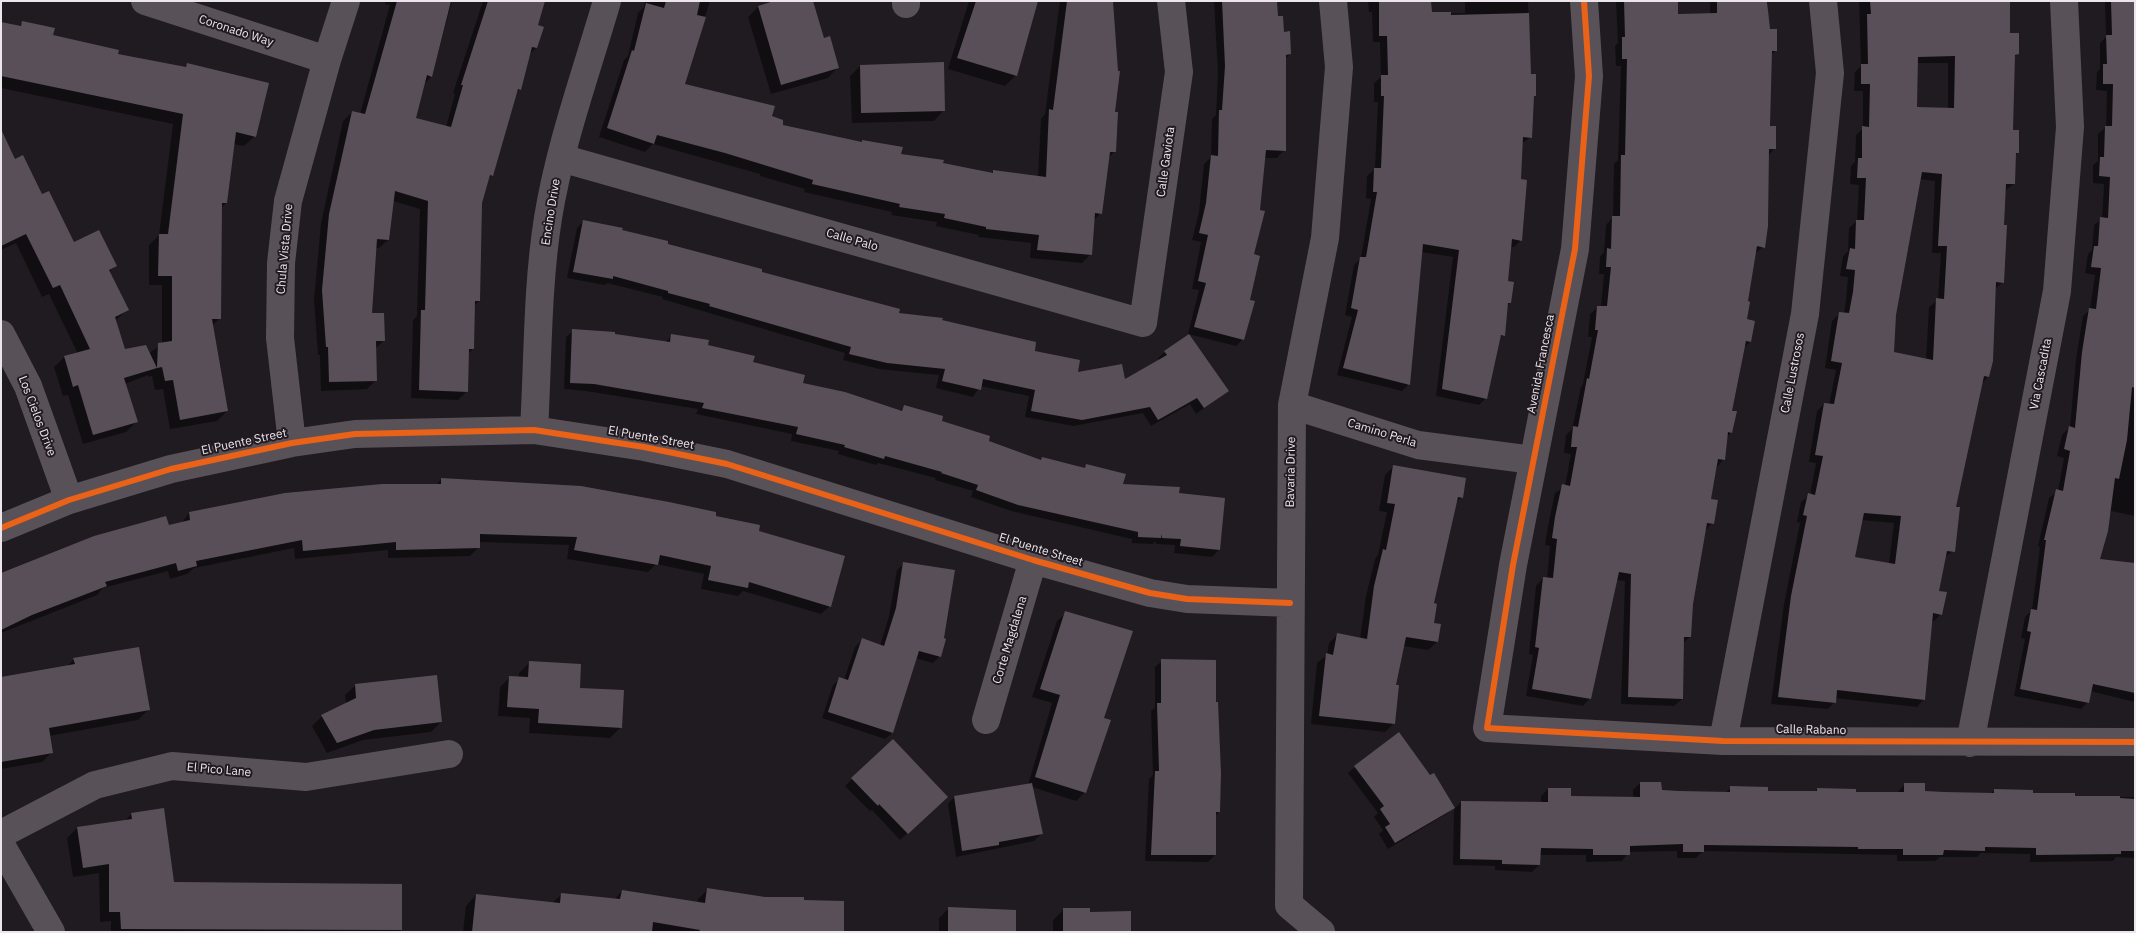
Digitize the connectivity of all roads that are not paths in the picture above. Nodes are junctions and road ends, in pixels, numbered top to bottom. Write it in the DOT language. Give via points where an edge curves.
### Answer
graph roads {
  1 [pos="145,1"];
  2 [pos="346,1"];
  3 [pos="607,1"];
  4 [pos="1171,1"];
  5 [pos="1333,1"];
  6 [pos="1584,1"];
  7 [pos="1823,1"];
  8 [pos="2064,1"];
  9 [pos="327,60"];
  10 [pos="560,158"];
  11 [pos="1143,323"];
  12 [pos="1,334"];
  13 [pos="1292,405"];
  14 [pos="534,430"];
  15 [pos="292,443"];
  16 [pos="1533,460"];
  17 [pos="69,500"];
  18 [pos="1,528"];
  19 [pos="1034,560"];
  20 [pos="1290,602"];
  21 [pos="986,720"];
  22 [pos="1487,728"];
  23 [pos="1723,741"];
  24 [pos="2135,742"];
  25 [pos="1970,743"];
  26 [pos="450,754"];
  27 [pos="1,834"];
  28 [pos="1,844"];
  29 [pos="51,932"];
  30 [pos="1321,932"];
  1 -- 9 [label="street, Coronado Way"];
  2 -- 9 [label="street, Chula Vista Drive"];
  3 -- 10 [label="street, Encino Drive"];
  4 -- 11 [label="street, Calle Gaviota" via="1179,72"];
  5 -- 13 [label="street, Bavaria Drive" via="1339,67 1325,238"];
  6 -- 16 [label="street, Avenida Francesca" via="1589,76 1574,249"];
  7 -- 23 [label="street, Calle Lustrosos" via="1830,73 1805,314"];
  8 -- 25 [label="street, Via Cascadita" via="2070,127 2056,291"];
  9 -- 15 [label="street, Chula Vista Drive" via="288,202 281,263 280,338"];
  10 -- 11 [label="street, Calle Palo"];
  10 -- 14 [label="street, Encino Drive" via="548,218 542,273"];
  12 -- 17 [label="street, Los Cielos Drive" via="28,386"];
  13 -- 16 [label="street, Camino Perla" via="1418,445"];
  13 -- 20 [label="street, Bavaria Drive"];
  14 -- 15 [label="street, El Puente Street" via="355,434"];
  14 -- 19 [label="street, El Puente Street" via="727,464"];
  15 -- 17 [label="street, El Puente Street" via="171,469"];
  16 -- 22 [label="street, Avenida Francesca"];
  17 -- 18 [label="street, El Puente Street"];
  19 -- 20 [label="street, El Puente Street" via="1150,593 1187,599"];
  19 -- 21 [label="street, Corte Magdalena"];
  20 -- 30 [label="street, Bavaria Drive" via="1289,906"];
  22 -- 23 [label="street, Calle Rabano"];
  23 -- 25 [label="street, Calle Rabano"];
  24 -- 25 [label="street, Calle Rabano"];
  26 -- 27 [label="street, El Pico Lane" via="306,777 172,766 95,785"];
  28 -- 29 [label="street"];
}
